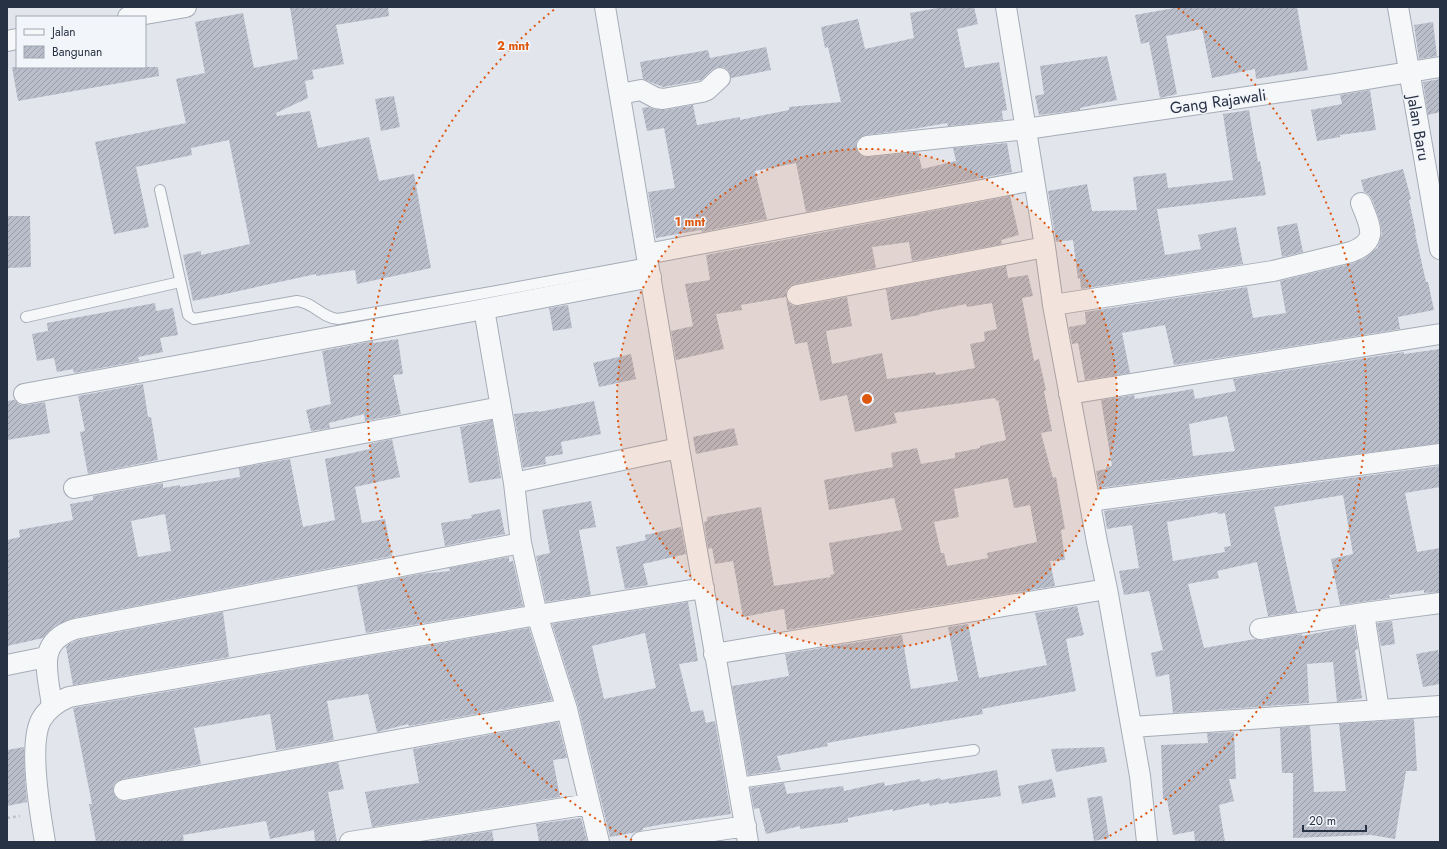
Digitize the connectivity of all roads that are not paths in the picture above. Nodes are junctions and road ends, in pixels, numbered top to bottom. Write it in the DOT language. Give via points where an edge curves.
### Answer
graph roads {
  1 [pos="186,7"];
  2 [pos="605,7"];
  3 [pos="1006,7"];
  4 [pos="1398,7"];
  5 [pos="134,16"];
  6 [pos="1440,67"];
  7 [pos="1409,72"];
  8 [pos="720,78"];
  9 [pos="620,94"];
  10 [pos="1026,129"];
  11 [pos="867,146"];
  12 [pos="1433,170"];
  13 [pos="1034,180"];
  14 [pos="160,190"];
  15 [pos="1361,203"];
  16 [pos="1045,247"];
  17 [pos="1440,249"];
  18 [pos="649,265"];
  19 [pos="180,282"];
  20 [pos="797,295"];
  21 [pos="1053,305"];
  22 [pos="484,309"];
  23 [pos="26,317"];
  24 [pos="1440,334"];
  25 [pos="24,394"];
  26 [pos="1069,394"];
  27 [pos="501,407"];
  28 [pos="679,448"];
  29 [pos="1440,454"];
  30 [pos="514,483"];
  31 [pos="74,488"];
  32 [pos="1090,501"];
  33 [pos="521,543"];
  34 [pos="704,588"];
  35 [pos="1107,589"];
  36 [pos="1440,603"];
  37 [pos="1364,613"];
  38 [pos="537,615"];
  39 [pos="1260,629"];
  40 [pos="714,654"];
  41 [pos="46,657"];
  42 [pos="7,665"];
  43 [pos="52,706"];
  44 [pos="1440,706"];
  45 [pos="567,709"];
  46 [pos="1378,710"];
  47 [pos="1132,727"];
  48 [pos="974,750"];
  49 [pos="738,783"];
  50 [pos="124,790"];
  51 [pos="590,804"];
  52 [pos="747,834"];
  53 [pos="45,842"];
  54 [pos="350,842"];
  55 [pos="599,842"];
  56 [pos="641,842"];
  57 [pos="1147,842"];
  1 -- 5 [label="street"];
  2 -- 9 [label="street"];
  3 -- 10 [label="street"];
  4 -- 7 [label="street, Jalan Baru"];
  6 -- 7 [label="street, Gang Rajawali"];
  7 -- 10 [label="street, Gang Rajawali"];
  7 -- 12 [label="street, Jalan Baru"];
  8 -- 9 [label="street" via="707,90 668,99 656,98 640,90"];
  9 -- 18 [label="street"];
  10 -- 11 [label="street, Gang Rajawali"];
  10 -- 13 [label="street"];
  12 -- 17 [label="street, Jalan Baru"];
  13 -- 16 [label="street"];
  13 -- 18 [label="street"];
  14 -- 19 [label="lane"];
  15 -- 21 [label="street" via="1370,228 1369,241 1351,252 1273,271"];
  16 -- 20 [label="street"];
  16 -- 21 [label="street"];
  18 -- 19 [label="lane" via="338,319 329,317 309,304 297,301 192,319 188,315"];
  18 -- 22 [label="street"];
  18 -- 28 [label="street"];
  19 -- 23 [label="lane"];
  21 -- 26 [label="street"];
  22 -- 25 [label="street"];
  22 -- 27 [label="street"];
  24 -- 26 [label="street"];
  26 -- 32 [label="street"];
  27 -- 30 [label="street"];
  27 -- 31 [label="street"];
  28 -- 30 [label="street"];
  28 -- 34 [label="street"];
  29 -- 32 [label="street"];
  30 -- 33 [label="street"];
  32 -- 35 [label="street"];
  33 -- 38 [label="street"];
  33 -- 41 [label="street" via="75,628 53,642"];
  34 -- 38 [label="street"];
  34 -- 40 [label="street"];
  35 -- 40 [label="street"];
  35 -- 47 [label="street"];
  36 -- 37 [label="street"];
  37 -- 39 [label="street"];
  37 -- 46 [label="street"];
  38 -- 43 [label="street" via="70,697"];
  38 -- 45 [label="street"];
  40 -- 49 [label="street"];
  41 -- 42 [label="street"];
  41 -- 43 [label="street"];
  43 -- 53 [label="street" via="38,728 34,750"];
  44 -- 46 [label="street"];
  45 -- 50 [label="street"];
  45 -- 51 [label="street"];
  46 -- 47 [label="street"];
  47 -- 57 [label="street"];
  48 -- 49 [label="lane"];
  49 -- 52 [label="street"];
  51 -- 54 [label="street"];
  51 -- 55 [label="street"];
  52 -- 56 [label="street"];
}
